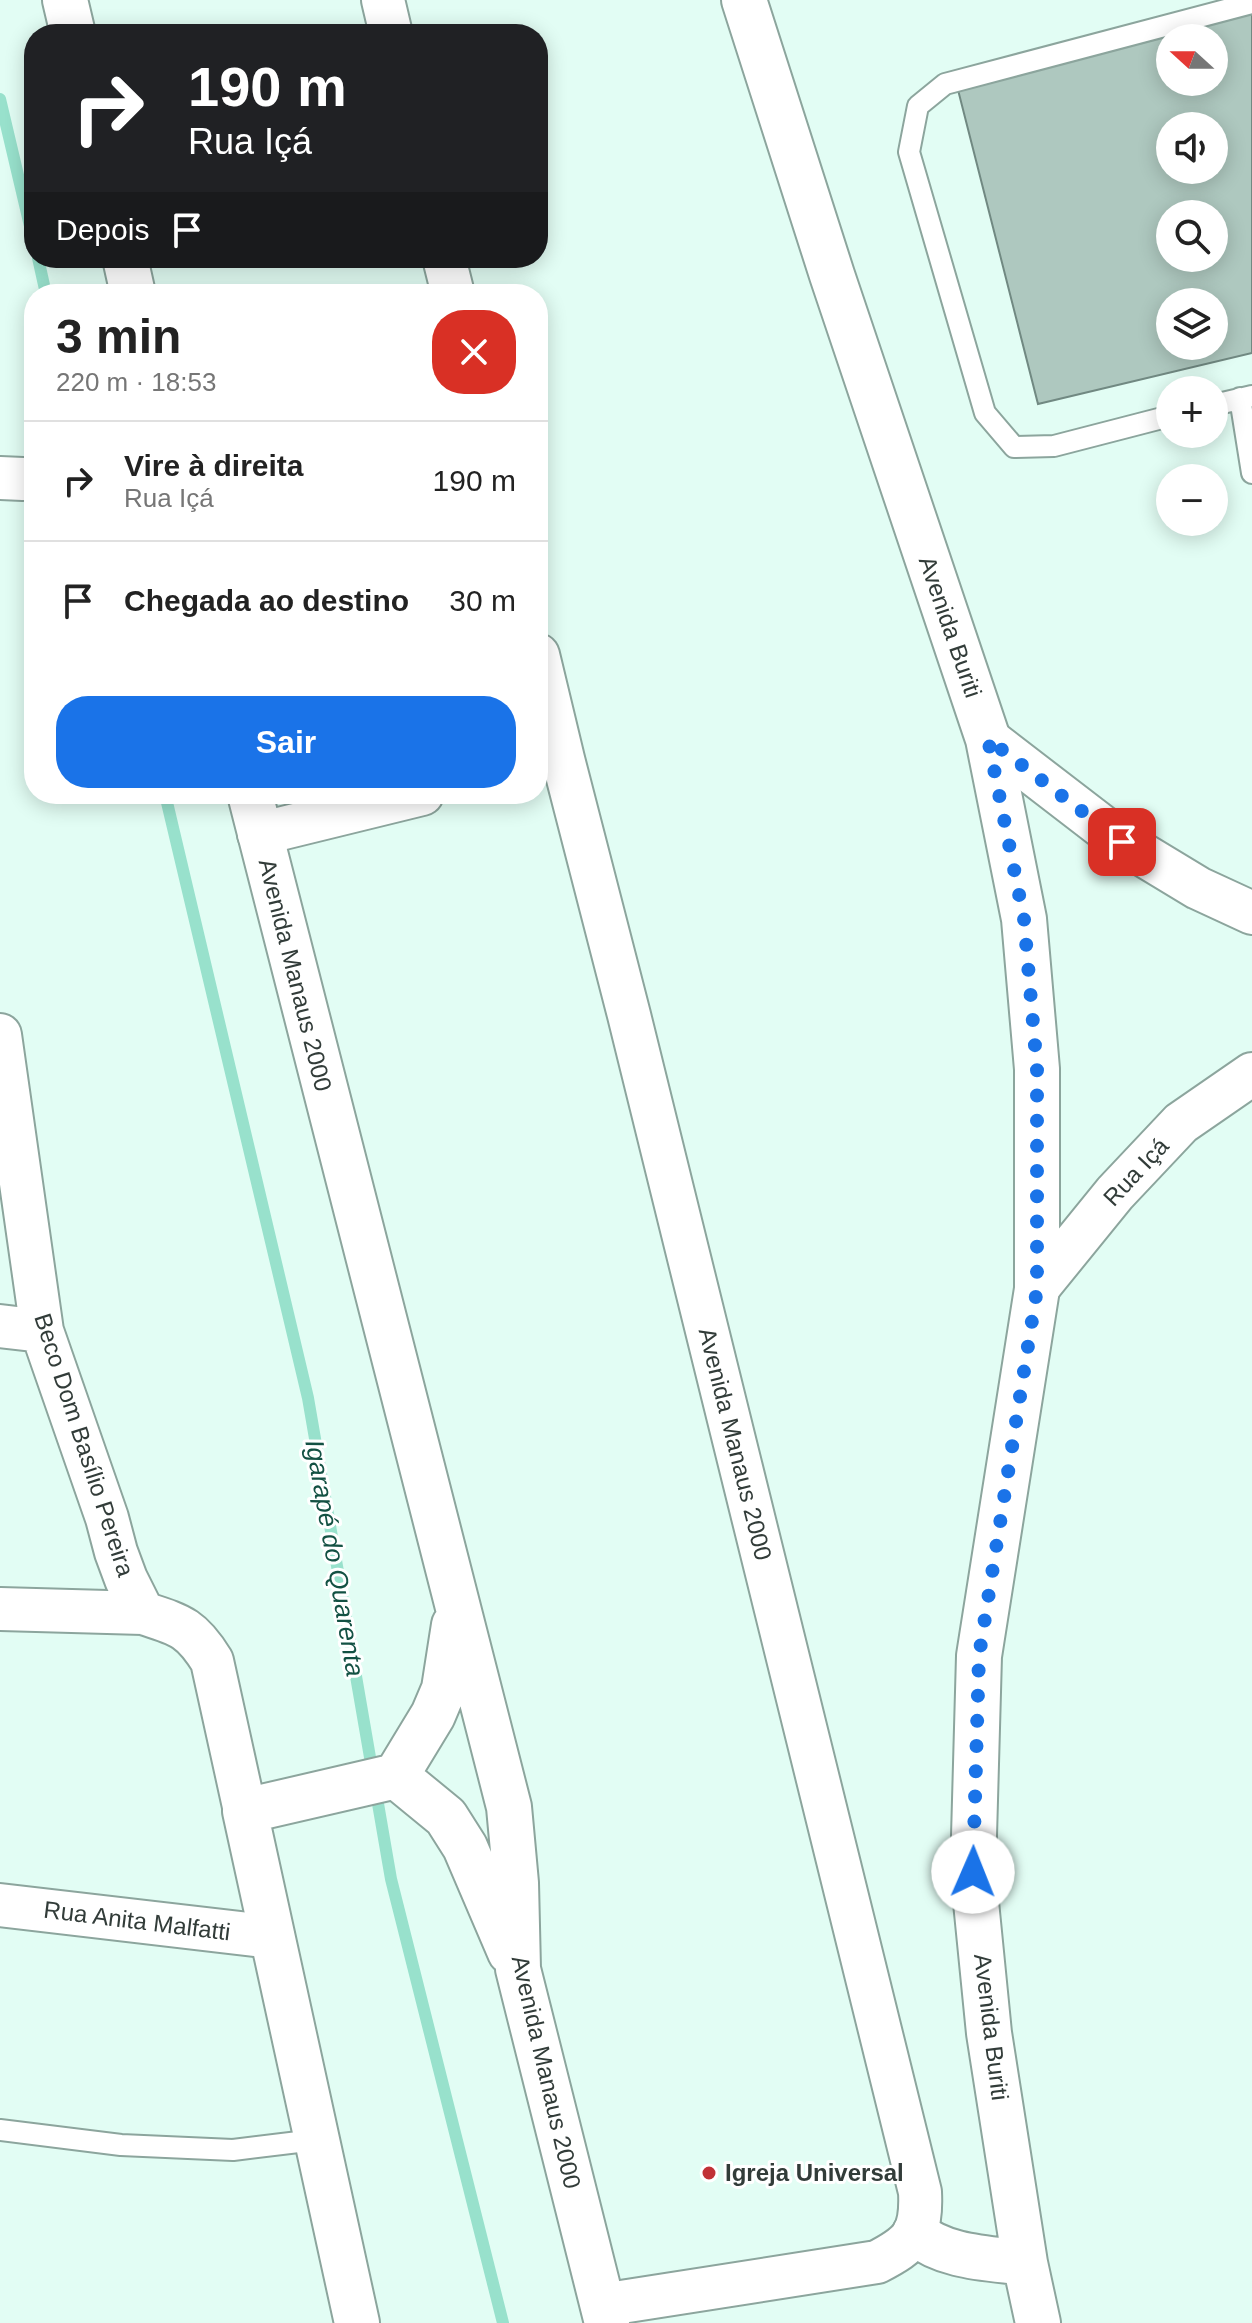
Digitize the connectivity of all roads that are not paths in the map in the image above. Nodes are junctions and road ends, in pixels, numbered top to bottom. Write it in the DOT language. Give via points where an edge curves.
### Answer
graph roads {
  1 [pos="65,0"];
  2 [pos="383,0"];
  3 [pos="744,0"];
  4 [pos="1252,3"];
  5 [pos="71,24"];
  6 [pos="389,24"];
  7 [pos="1246,397"];
  8 [pos="1156,420"];
  9 [pos="1252,473"];
  10 [pos="988,739"];
  11 [pos="550,762"];
  12 [pos="338,804"];
  13 [pos="254,814"];
  14 [pos="1252,913"];
  15 [pos="0,1035"];
  16 [pos="1252,1074"];
  17 [pos="1037,1289"];
  18 [pos="0,1326"];
  19 [pos="42,1331"];
  20 [pos="456,1607"];
  21 [pos="0,1609"];
  22 [pos="143,1613"];
  23 [pos="388,1778"];
  24 [pos="245,1811"];
  25 [pos="0,1905"];
  26 [pos="273,1937"];
  27 [pos="518,1969"];
  28 [pos="0,2130"];
  29 [pos="315,2140"];
  30 [pos="915,2233"];
  31 [pos="1025,2263"];
  32 [pos="604,2314"];
  33 [pos="357,2323"];
  34 [pos="1038,2323"];
  1 -- 5 [label="street"];
  2 -- 6 [label="street"];
  3 -- 10 [label="street, Avenida Buriti"];
  4 -- 8 [label="lane" via="945,84 918,106 909,152 985,413 1014,447 1054,446"];
  7 -- 9 [label="lane"];
  10 -- 14 [label="street" via="1122,842"];
  10 -- 17 [label="street, Avenida Buriti" via="1024,919 1037,1069"];
  11 -- 30 [label="street, Avenida Manaus 2000" via="648,1091 920,2192"];
  12 -- 13 [label="street"];
  13 -- 20 [label="street, Avenida Manaus 2000"];
  15 -- 19 [label="street, Beco Dom Basílio Pereira"];
  16 -- 17 [label="street, Rua Içá" via="1181,1123"];
  17 -- 31 [label="street, Avenida Buriti" via="979,1656 973,1872 989,2033"];
  18 -- 19 [label="street"];
  19 -- 22 [label="street, Beco Dom Basílio Pereira" via="116,1552"];
  20 -- 23 [label="street" via="444,1689 433,1715"];
  20 -- 27 [label="street, Avenida Manaus 2000" via="509,1807"];
  21 -- 22 [label="street"];
  22 -- 24 [label="street" via="186,1628 212,1661"];
  23 -- 24 [label="street"];
  23 -- 27 [label="street" via="446,1817 465,1847"];
  24 -- 26 [label="street"];
  25 -- 26 [label="street, Rua Anita Malfatti"];
  26 -- 29 [label="street"];
  27 -- 32 [label="street, Avenida Manaus 2000"];
  28 -- 29 [label="lane" via="220,2150"];
  29 -- 33 [label="street"];
  30 -- 31 [label="street" via="949,2252"];
  30 -- 32 [label="street" via="901,2250 877,2262"];
  31 -- 34 [label="street, Avenida Buriti"];
}
